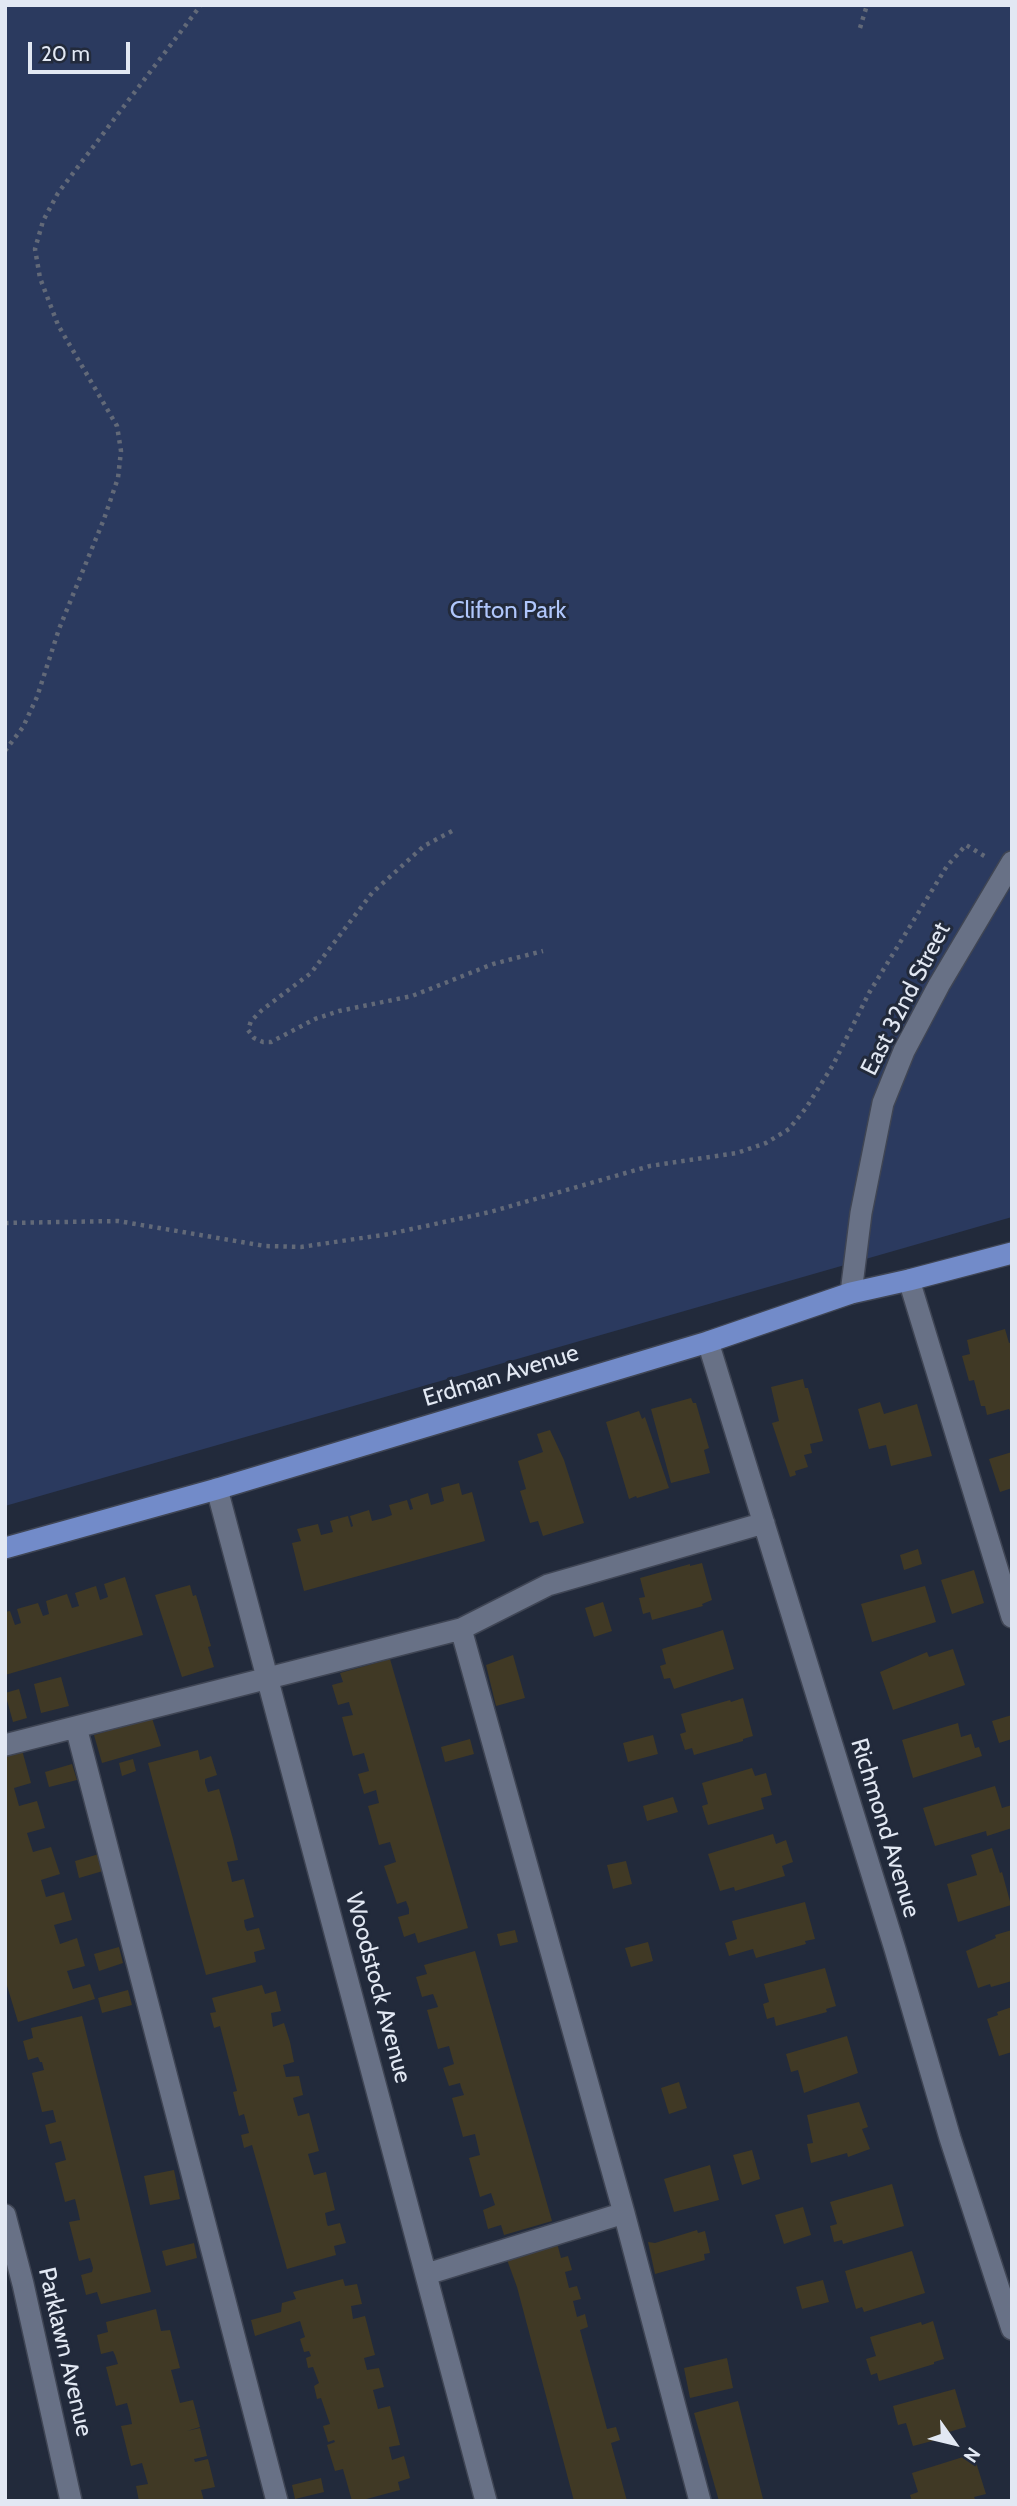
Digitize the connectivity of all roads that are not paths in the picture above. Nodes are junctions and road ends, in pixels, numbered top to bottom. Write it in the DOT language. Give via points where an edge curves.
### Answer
graph roads {
  1 [pos="1009,866"];
  2 [pos="1012,1253"];
  3 [pos="909,1280"];
  4 [pos="851,1293"];
  5 [pos="708,1342"];
  6 [pos="217,1489"];
  7 [pos="764,1523"];
  8 [pos="5,1548"];
  9 [pos="1012,1617"];
  10 [pos="461,1629"];
  11 [pos="269,1677"];
  12 [pos="76,1727"];
  13 [pos="5,1745"];
  14 [pos="624,2213"];
  15 [pos="5,2215"];
  16 [pos="427,2274"];
  17 [pos="1012,2329"];
  18 [pos="71,2501"];
  19 [pos="277,2501"];
  20 [pos="486,2501"];
  21 [pos="700,2501"];
  1 -- 4 [label="street, East 32nd Street" via="939,985 883,1103"];
  2 -- 3 [label="main road, Erdman Avenue"];
  3 -- 4 [label="main road, Erdman Avenue"];
  3 -- 9 [label="street"];
  4 -- 5 [label="main road, Erdman Avenue"];
  5 -- 6 [label="main road, Erdman Avenue"];
  5 -- 7 [label="street, Richmond Avenue"];
  6 -- 8 [label="main road, Erdman Avenue"];
  6 -- 11 [label="street, Woodstock Avenue"];
  7 -- 10 [label="street" via="548,1585"];
  7 -- 17 [label="street, Richmond Avenue"];
  10 -- 11 [label="street"];
  10 -- 14 [label="street"];
  11 -- 12 [label="street"];
  11 -- 16 [label="street, Woodstock Avenue"];
  12 -- 13 [label="street"];
  12 -- 19 [label="street"];
  14 -- 16 [label="street"];
  14 -- 21 [label="street"];
  15 -- 18 [label="street, Parklawn Avenue"];
  16 -- 20 [label="street, Woodstock Avenue"];
}
